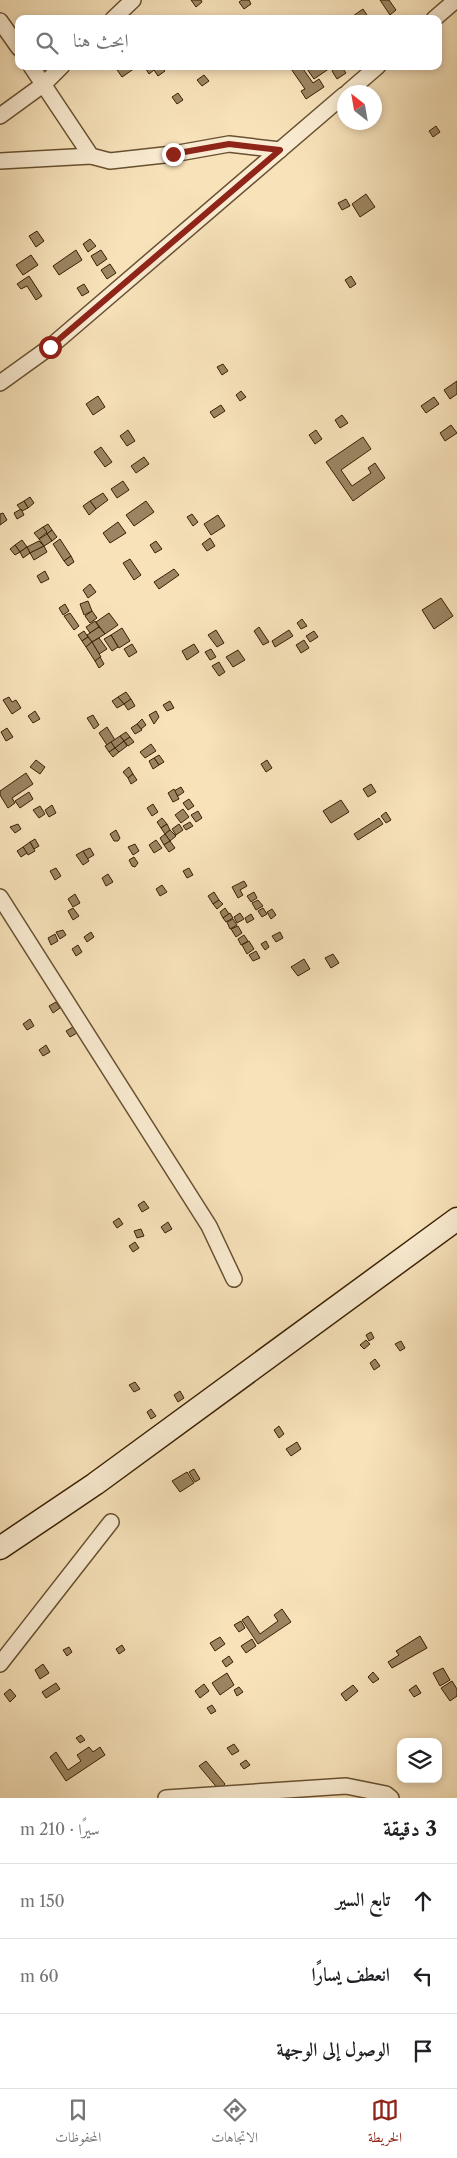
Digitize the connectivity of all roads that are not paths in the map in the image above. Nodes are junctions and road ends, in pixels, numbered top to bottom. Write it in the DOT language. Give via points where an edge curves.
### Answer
graph roads {
  1 [pos="133,0"];
  2 [pos="456,0"];
  3 [pos="118,11"];
  4 [pos="439,15"];
  5 [pos="0,21"];
  6 [pos="15,42"];
  7 [pos="35,70"];
  8 [pos="58,70"];
  9 [pos="373,70"];
  10 [pos="44,84"];
  11 [pos="356,85"];
  12 [pos="337,101"];
  13 [pos="0,116"];
  14 [pos="280,150"];
  15 [pos="91,156"];
  16 [pos="0,161"];
  17 [pos="0,383"];
  18 [pos="0,898"];
  19 [pos="457,1220"];
  20 [pos="234,1279"];
  21 [pos="111,1522"];
  22 [pos="0,1548"];
  23 [pos="0,1664"];
  24 [pos="166,1798"];
  25 [pos="391,1798"];
  1 -- 3 [label="street"];
  2 -- 4 [label="street"];
  5 -- 6 [label="street"];
  7 -- 10 [label="street"];
  8 -- 10 [label="street"];
  9 -- 11 [label="street"];
  10 -- 13 [label="street"];
  10 -- 15 [label="street"];
  12 -- 14 [label="street"];
  14 -- 15 [label="street" via="229,144 110,161"];
  14 -- 17 [label="street" via="50,347"];
  15 -- 16 [label="street"];
  18 -- 20 [label="street" via="209,1226"];
  19 -- 22 [label="main road" via="95,1484"];
  21 -- 23 [label="street"];
  24 -- 25 [label="street" via="346,1786 386,1794"];
}
